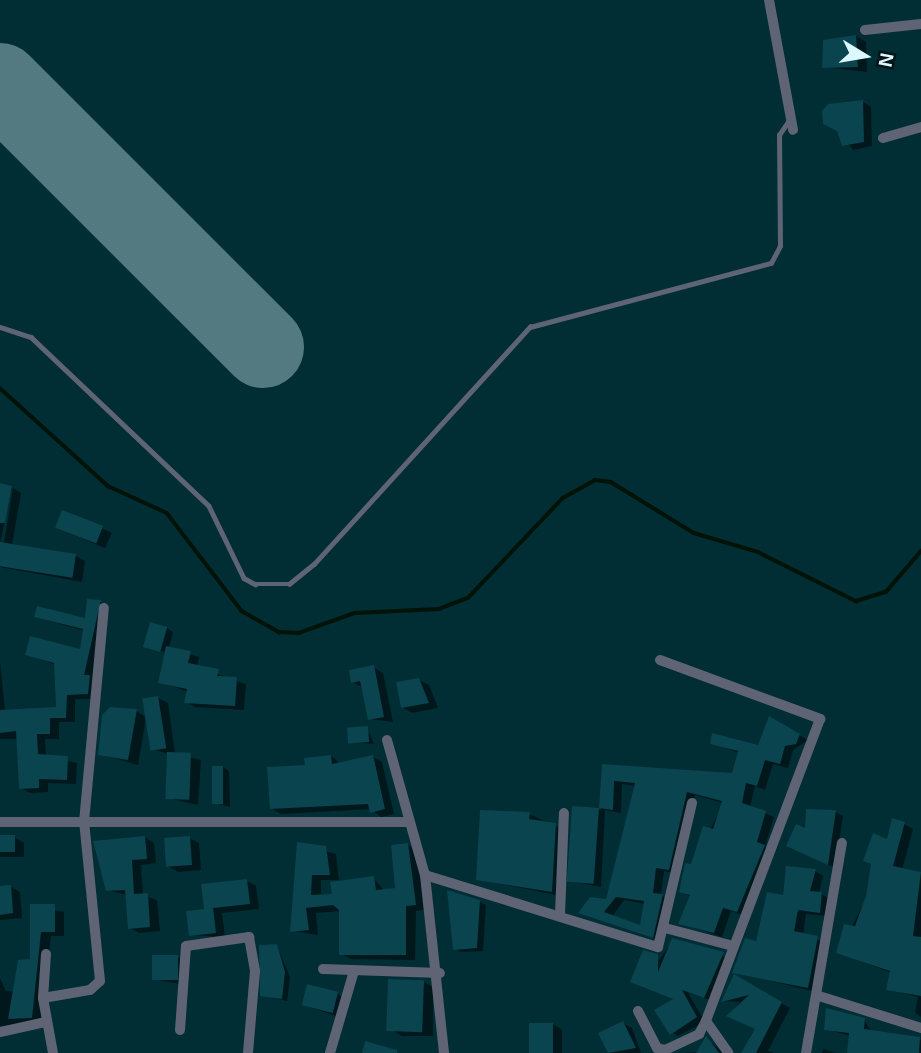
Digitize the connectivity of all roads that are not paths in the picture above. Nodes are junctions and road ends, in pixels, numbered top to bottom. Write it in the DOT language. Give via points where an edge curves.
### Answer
graph roads {
  1 [pos="769,0"];
  2 [pos="921,24"];
  3 [pos="865,30"];
  4 [pos="791,119"];
  5 [pos="921,127"];
  6 [pos="793,130"];
  7 [pos="883,138"];
  8 [pos="0,327"];
  9 [pos="104,608"];
  10 [pos="660,660"];
  11 [pos="387,740"];
  12 [pos="692,803"];
  13 [pos="564,813"];
  14 [pos="0,822"];
  15 [pos="84,822"];
  16 [pos="406,822"];
  17 [pos="842,843"];
  18 [pos="425,876"];
  19 [pos="560,915"];
  20 [pos="665,928"];
  21 [pos="733,946"];
  22 [pos="46,954"];
  23 [pos="323,969"];
  24 [pos="354,971"];
  25 [pos="440,972"];
  26 [pos="819,996"];
  27 [pos="43,999"];
  28 [pos="638,1011"];
  29 [pos="706,1021"];
  30 [pos="46,1022"];
  31 [pos="921,1028"];
  32 [pos="180,1030"];
  33 [pos="0,1032"];
  34 [pos="53,1053"];
  35 [pos="248,1053"];
  36 [pos="330,1053"];
  37 [pos="444,1053"];
  38 [pos="727,1053"];
  39 [pos="806,1053"];
  1 -- 4 [label="street"];
  2 -- 3 [label="street"];
  4 -- 6 [label="street"];
  4 -- 8 [label="lane" via="779,135 780,246 771,263 530,327 314,565 289,584 256,584 244,578 209,506 31,337"];
  5 -- 7 [label="street"];
  9 -- 15 [label="street"];
  10 -- 21 [label="street" via="820,719"];
  11 -- 16 [label="street"];
  12 -- 20 [label="street"];
  13 -- 19 [label="street"];
  14 -- 15 [label="street"];
  15 -- 16 [label="street"];
  15 -- 27 [label="street" via="100,981 90,990"];
  16 -- 18 [label="street"];
  17 -- 26 [label="street"];
  18 -- 19 [label="street"];
  18 -- 25 [label="street"];
  19 -- 20 [label="street" via="652,947 661,944"];
  20 -- 21 [label="street"];
  21 -- 29 [label="street"];
  22 -- 27 [label="street"];
  23 -- 24 [label="street"];
  24 -- 25 [label="street"];
  24 -- 36 [label="street"];
  25 -- 37 [label="street"];
  26 -- 31 [label="street"];
  26 -- 39 [label="street"];
  27 -- 30 [label="street"];
  28 -- 29 [label="street" via="657,1048 665,1050 699,1034"];
  29 -- 38 [label="street"];
  30 -- 33 [label="street"];
  30 -- 34 [label="street"];
  32 -- 35 [label="street" via="186,946 250,937 255,971"];
}
